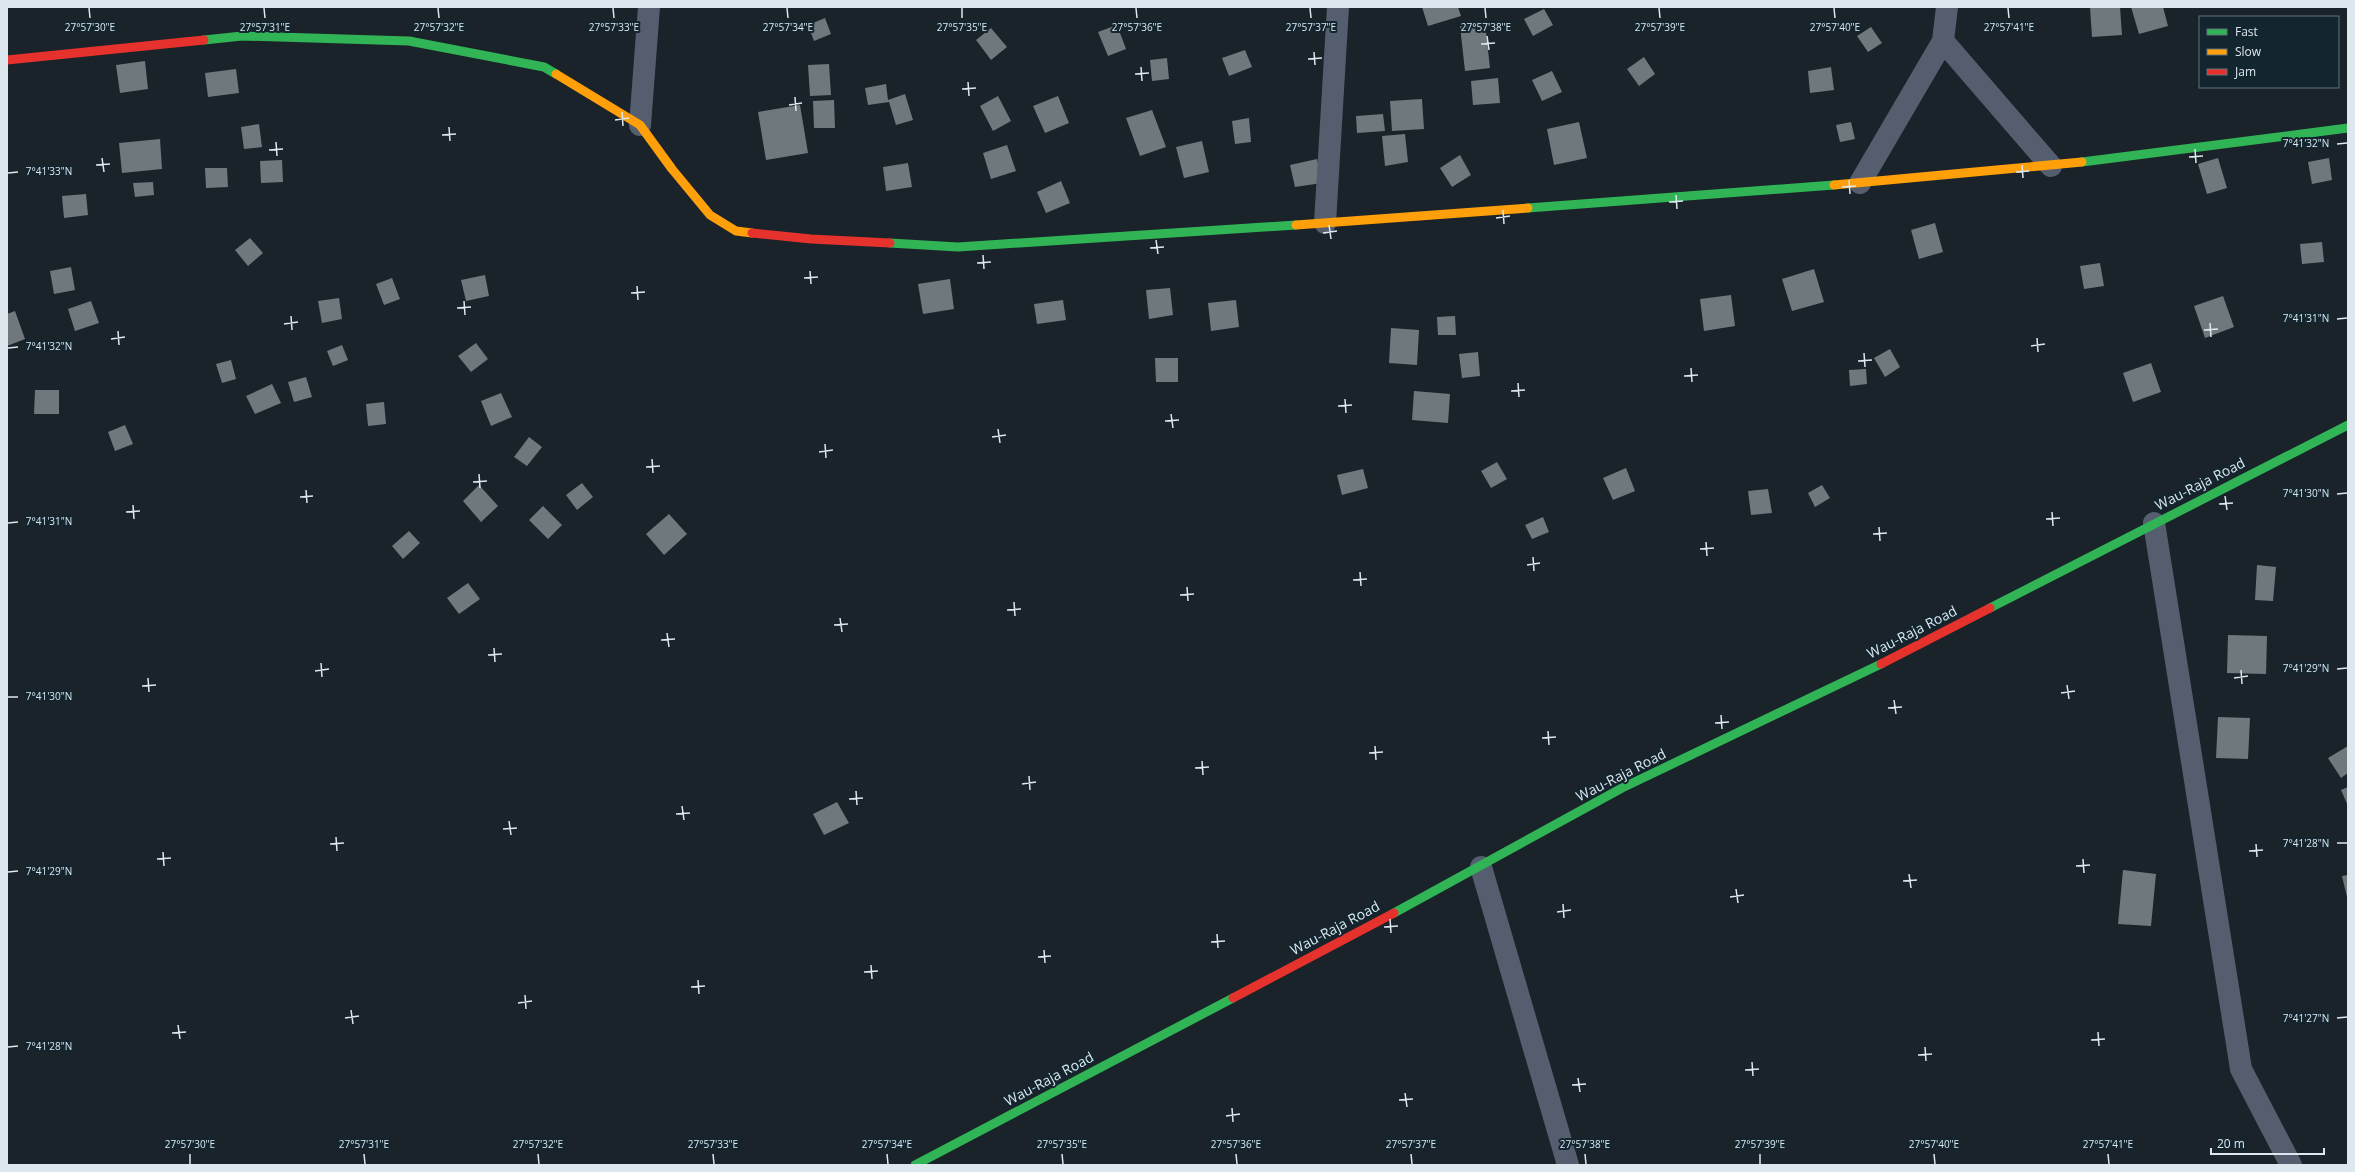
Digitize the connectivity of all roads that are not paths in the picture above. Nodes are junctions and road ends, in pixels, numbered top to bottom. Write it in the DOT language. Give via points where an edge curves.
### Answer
graph roads {
  1 [pos="649,7"];
  2 [pos="1338,7"];
  3 [pos="1947,7"];
  4 [pos="1943,41"];
  5 [pos="7,60"];
  6 [pos="640,125"];
  7 [pos="2348,128"];
  8 [pos="2051,166"];
  9 [pos="1860,183"];
  10 [pos="1325,223"];
  11 [pos="2348,425"];
  12 [pos="2154,523"];
  13 [pos="1481,867"];
  14 [pos="915,1165"];
  15 [pos="1568,1165"];
  16 [pos="2291,1165"];
  1 -- 6 [label="street"];
  2 -- 10 [label="street"];
  3 -- 4 [label="street"];
  4 -- 8 [label="street"];
  4 -- 9 [label="street"];
  5 -- 6 [label="street" via="242,36 409,41 544,67"];
  6 -- 10 [label="street" via="710,215 736,231 811,239 958,246"];
  7 -- 8 [label="street"];
  8 -- 9 [label="street"];
  9 -- 10 [label="street"];
  11 -- 12 [label="street, Wau-Raja Road"];
  12 -- 13 [label="street, Wau-Raja Road" via="1887,661 1622,788"];
  12 -- 16 [label="street" via="2240,1069"];
  13 -- 14 [label="street, Wau-Raja Road"];
  13 -- 15 [label="street"];
}
